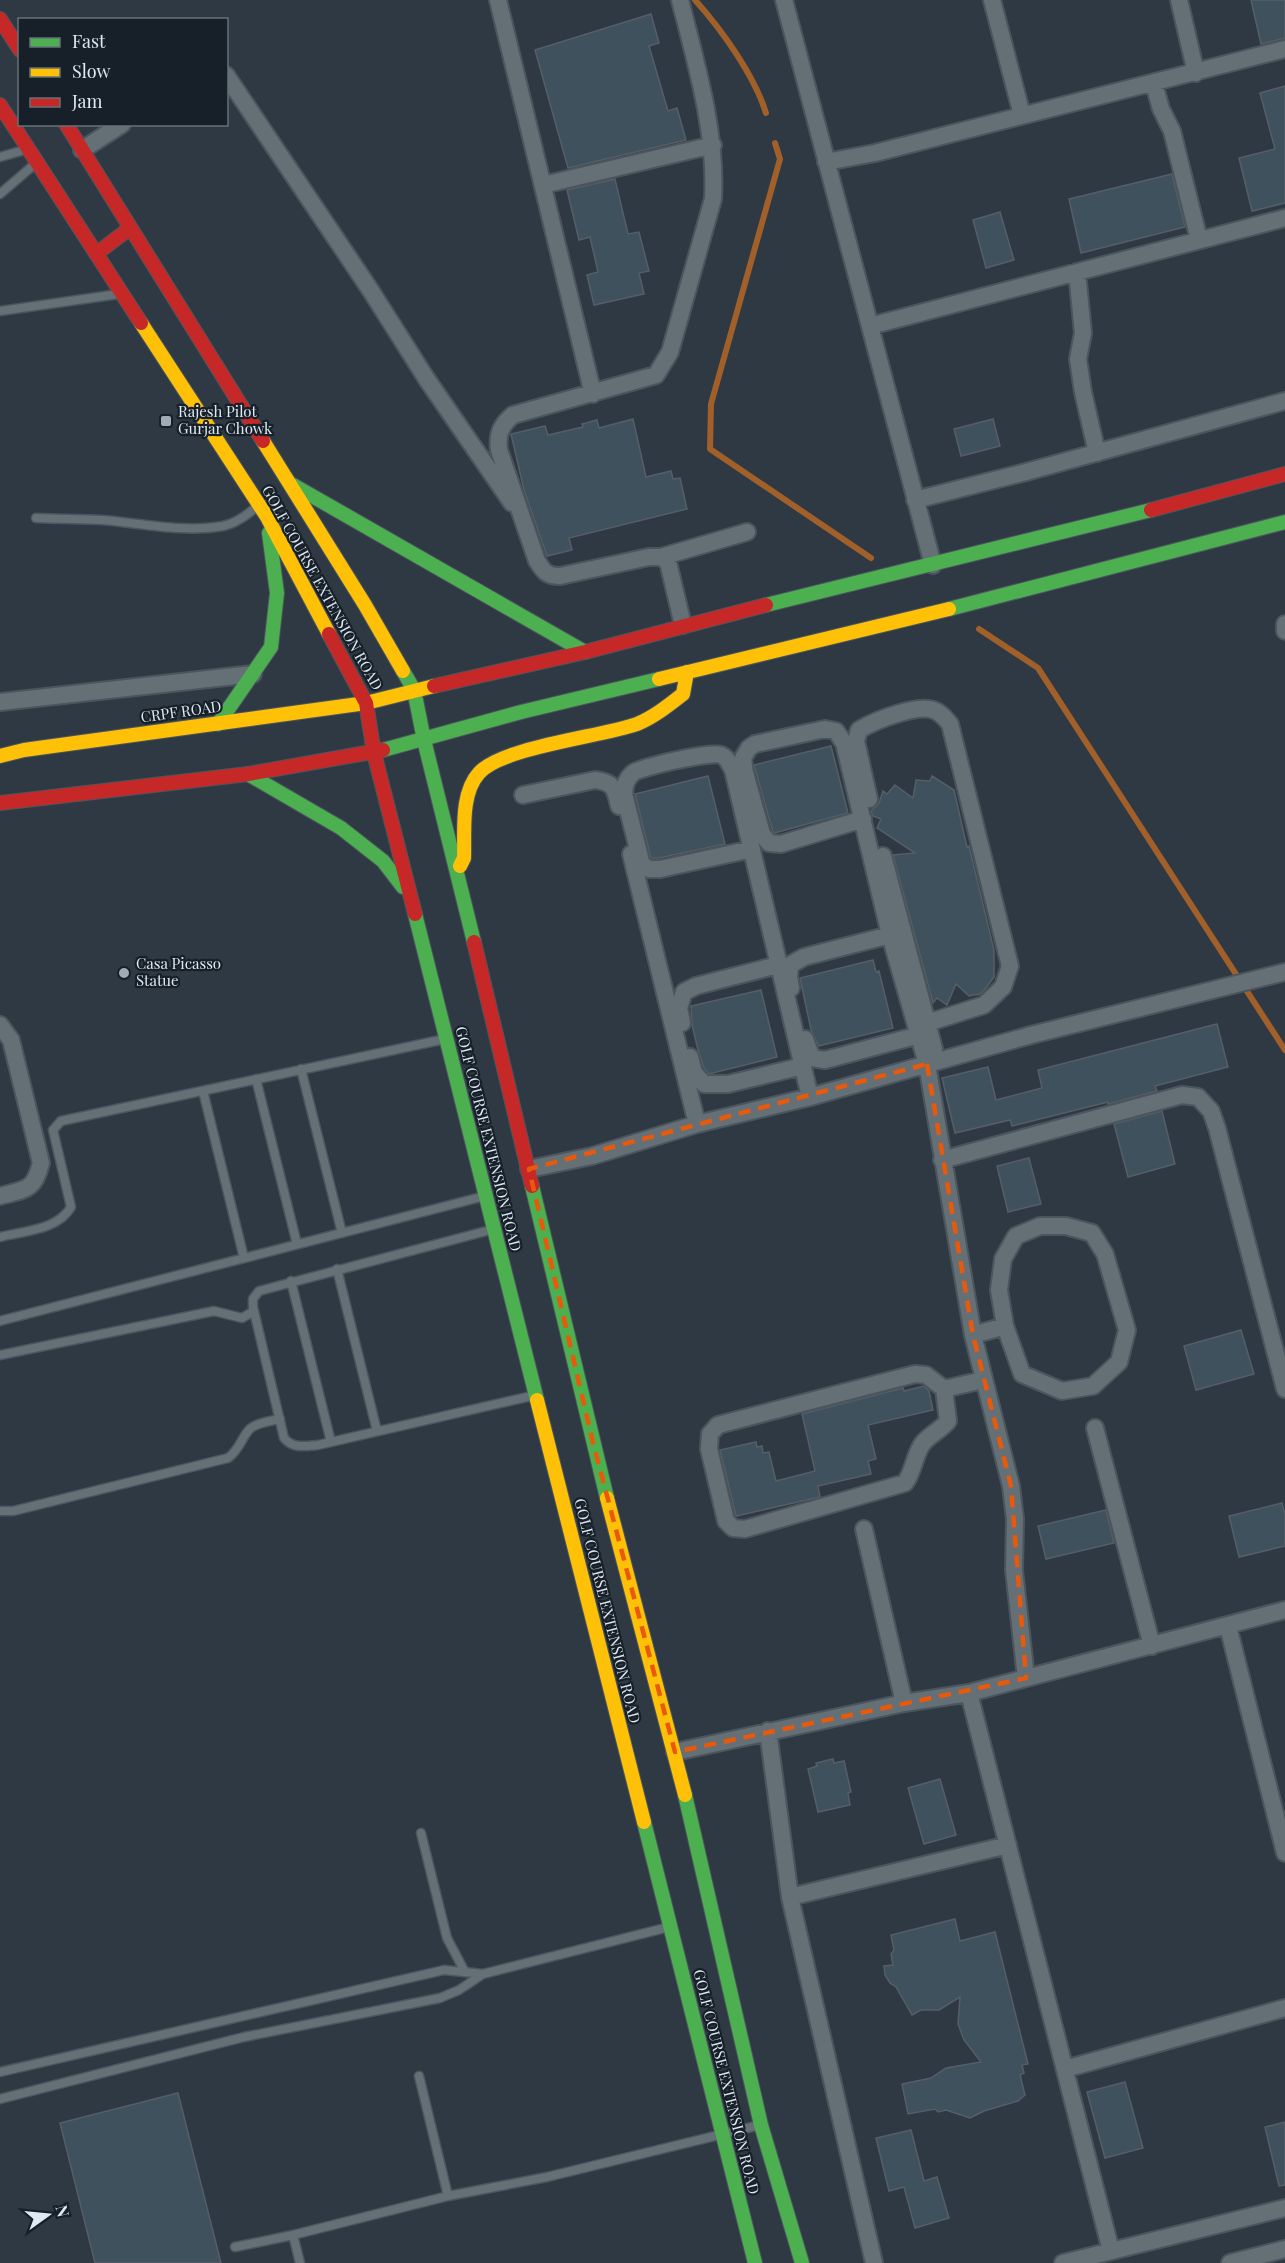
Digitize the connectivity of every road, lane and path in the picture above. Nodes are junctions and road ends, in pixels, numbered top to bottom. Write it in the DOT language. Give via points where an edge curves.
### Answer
graph roads {
  1 [pos="498,0"];
  2 [pos="680,0"];
  3 [pos="784,0"];
  4 [pos="992,0"];
  5 [pos="1179,0"];
  6 [pos="0,19"];
  7 [pos="18,48"];
  8 [pos="1285,49"];
  9 [pos="1196,73"];
  10 [pos="228,78"];
  11 [pos="1154,84"];
  12 [pos="0,105"];
  13 [pos="1022,115"];
  14 [pos="67,126"];
  15 [pos="119,126"];
  16 [pos="713,145"];
  17 [pos="28,149"];
  18 [pos="82,150"];
  19 [pos="0,157"];
  20 [pos="37,162"];
  21 [pos="826,162"];
  22 [pos="543,185"];
  23 [pos="0,194"];
  24 [pos="1285,218"];
  25 [pos="130,228"];
  26 [pos="1199,240"];
  27 [pos="96,254"];
  28 [pos="1077,272"];
  29 [pos="122,293"];
  30 [pos="0,311"];
  31 [pos="870,326"];
  32 [pos="593,394"];
  33 [pos="1285,401"];
  34 [pos="1097,453"];
  35 [pos="1285,474"];
  36 [pos="289,483"];
  37 [pos="915,500"];
  38 [pos="259,505"];
  39 [pos="267,517"];
  40 [pos="36,518"];
  41 [pos="524,518"];
  42 [pos="1285,522"];
  43 [pos="747,532"];
  44 [pos="661,557"];
  45 [pos="933,565"];
  46 [pos="1285,624"];
  47 [pos="683,625"];
  48 [pos="1285,631"];
  49 [pos="585,652"];
  50 [pos="687,672"];
  51 [pos="253,674"];
  52 [pos="414,690"];
  53 [pos="0,702"];
  54 [pos="366,703"];
  55 [pos="218,724"];
  56 [pos="424,740"];
  57 [pos="374,753"];
  58 [pos="0,756"];
  59 [pos="248,774"];
  60 [pos="523,795"];
  61 [pos="0,802"];
  62 [pos="862,819"];
  63 [pos="752,849"];
  64 [pos="458,870"];
  65 [pos="410,895"];
  66 [pos="890,935"];
  67 [pos="778,965"];
  68 [pos="1285,972"];
  69 [pos="0,1025"];
  70 [pos="923,1029"];
  71 [pos="446,1038"];
  72 [pos="932,1063"];
  73 [pos="803,1066"];
  74 [pos="301,1069"];
  75 [pos="256,1079"];
  76 [pos="202,1091"];
  77 [pos="810,1097"];
  78 [pos="698,1124"];
  79 [pos="942,1160"];
  80 [pos="529,1169"];
  81 [pos="0,1196"];
  82 [pos="486,1196"];
  83 [pos="494,1229"];
  84 [pos="342,1233"];
  85 [pos="0,1237"];
  86 [pos="297,1244"];
  87 [pos="244,1258"];
  88 [pos="337,1269"];
  89 [pos="291,1281"];
  90 [pos="254,1311"];
  91 [pos="0,1321"];
  92 [pos="1005,1326"];
  93 [pos="973,1335"];
  94 [pos="0,1355"];
  95 [pos="983,1380"];
  96 [pos="944,1389"];
  97 [pos="1285,1389"];
  98 [pos="536,1395"];
  99 [pos="280,1419"];
  100 [pos="1095,1428"];
  101 [pos="377,1431"];
  102 [pos="331,1442"];
  103 [pos="0,1511"];
  104 [pos="864,1529"];
  105 [pos="1285,1610"];
  106 [pos="1228,1626"];
  107 [pos="1152,1646"];
  108 [pos="1026,1678"];
  109 [pos="969,1693"];
  110 [pos="904,1703"];
  111 [pos="768,1731"];
  112 [pos="675,1752"];
  113 [pos="421,1833"];
  114 [pos="1008,1845"];
  115 [pos="1285,1853"];
  116 [pos="790,1897"];
  117 [pos="670,1927"];
  118 [pos="465,1971"];
  119 [pos="483,1974"];
  120 [pos="1285,2008"];
  121 [pos="1065,2069"];
  122 [pos="0,2072"];
  123 [pos="419,2076"];
  124 [pos="0,2099"];
  125 [pos="761,2125"];
  126 [pos="722,2134"];
  127 [pos="448,2196"];
  128 [pos="1285,2208"];
  129 [pos="293,2235"];
  130 [pos="235,2247"];
  131 [pos="1285,2249"];
  132 [pos="1111,2251"];
  133 [pos="300,2263"];
  134 [pos="755,2263"];
  135 [pos="802,2263"];
  136 [pos="874,2263"];
  137 [pos="1064,2263"];
  138 [pos="1230,2263"];
  1 -- 22 [label="street"];
  2 -- 16 [label="street"];
  3 -- 21 [label="street"];
  4 -- 13 [label="street"];
  5 -- 9 [label="street"];
  6 -- 7 [label="main road"];
  8 -- 9 [label="street"];
  9 -- 11 [label="street"];
  10 -- 41 [label="street" via="426,378"];
  11 -- 13 [label="street"];
  11 -- 26 [label="street" via="1172,131"];
  12 -- 17 [label="main road, GOLF COURSE EXTENSION ROAD"];
  13 -- 21 [label="street"];
  14 -- 18 [label="main road, GOLF COURSE EXTENSION ROAD"];
  15 -- 18 [label="street"];
  16 -- 22 [label="street"];
  16 -- 32 [label="street" via="713,198 670,352 656,375"];
  17 -- 19 [label="lane"];
  17 -- 20 [label="main road, GOLF COURSE EXTENSION ROAD"];
  18 -- 25 [label="main road, GOLF COURSE EXTENSION ROAD"];
  20 -- 23 [label="lane"];
  20 -- 27 [label="main road, GOLF COURSE EXTENSION ROAD"];
  21 -- 31 [label="street"];
  22 -- 32 [label="street"];
  24 -- 26 [label="street"];
  25 -- 27 [label="main road"];
  25 -- 36 [label="main road, GOLF COURSE EXTENSION ROAD"];
  26 -- 28 [label="street"];
  27 -- 29 [label="main road, GOLF COURSE EXTENSION ROAD"];
  28 -- 31 [label="street"];
  28 -- 34 [label="street" via="1083,333 1078,359"];
  29 -- 30 [label="lane"];
  29 -- 38 [label="main road, GOLF COURSE EXTENSION ROAD"];
  31 -- 37 [label="street"];
  32 -- 41 [label="street" via="513,415 504,423 497,438 499,450"];
  33 -- 34 [label="street"];
  34 -- 37 [label="street"];
  35 -- 45 [label="main road, CRPF ROAD"];
  36 -- 49 [label="main road"];
  36 -- 52 [label="main road, GOLF COURSE EXTENSION ROAD"];
  37 -- 45 [label="street"];
  38 -- 39 [label="main road, GOLF COURSE EXTENSION ROAD"];
  38 -- 40 [label="lane" via="235,522 207,527"];
  39 -- 51 [label="main road" via="277,593 271,647"];
  39 -- 54 [label="main road, GOLF COURSE EXTENSION ROAD"];
  41 -- 44 [label="street" via="537,561 544,573 551,576"];
  42 -- 50 [label="main road"];
  43 -- 44 [label="street"];
  44 -- 47 [label="street" via="668,562"];
  45 -- 47 [label="main road, CRPF ROAD"];
  46 -- 48 [label="street"];
  47 -- 49 [label="main road, CRPF ROAD"];
  49 -- 52 [label="main road, CRPF ROAD"];
  50 -- 56 [label="main road"];
  50 -- 64 [label="main road" via="683,694 636,724 509,756 486,766 478,774 469,797 464,858"];
  51 -- 53 [label="street"];
  51 -- 55 [label="main road"];
  52 -- 54 [label="main road, CRPF ROAD"];
  52 -- 56 [label="main road, GOLF COURSE EXTENSION ROAD"];
  54 -- 55 [label="main road, CRPF ROAD"];
  54 -- 57 [label="main road, GOLF COURSE EXTENSION ROAD"];
  55 -- 58 [label="main road, CRPF ROAD"];
  56 -- 57 [label="main road"];
  56 -- 64 [label="main road, GOLF COURSE EXTENSION ROAD"];
  57 -- 59 [label="main road"];
  57 -- 65 [label="main road, GOLF COURSE EXTENSION ROAD"];
  59 -- 61 [label="main road"];
  59 -- 65 [label="main road" via="341,828 383,861"];
  60 -- 78 [label="street" via="595,780 615,789"];
  62 -- 62 [label="street" via="781,844 769,843 762,834 745,773 744,758 749,748 825,729 836,731 844,743"];
  62 -- 66 [label="street"];
  63 -- 63 [label="street" via="733,770 722,755 706,754 635,770 627,780 625,798 642,865 649,870"];
  63 -- 67 [label="street"];
  64 -- 80 [label="main road, GOLF COURSE EXTENSION ROAD"];
  65 -- 71 [label="main road, GOLF COURSE EXTENSION ROAD"];
  66 -- 70 [label="street"];
  66 -- 70 [label="street" via="804,957 790,965 789,977 807,1045 812,1058 825,1060"];
  67 -- 73 [label="street"];
  67 -- 73 [label="street" via="684,992 679,1008 694,1073 704,1084 728,1084"];
  68 -- 72 [label="street"];
  69 -- 81 [label="street" via="11,1040 41,1162 37,1180 27,1189"];
  70 -- 70 [label="street" via="984,1005 1003,987 1010,966 950,724 934,709 874,721 859,730 856,741"];
  70 -- 72 [label="street"];
  71 -- 74 [label="lane"];
  71 -- 82 [label="main road, GOLF COURSE EXTENSION ROAD"];
  72 -- 77 [label="street"];
  72 -- 79 [label="street"];
  73 -- 77 [label="street"];
  74 -- 75 [label="lane"];
  74 -- 84 [label="lane"];
  75 -- 76 [label="lane"];
  75 -- 86 [label="lane"];
  76 -- 85 [label="lane" via="61,1121 53,1130 71,1207 65,1217 55,1222"];
  76 -- 87 [label="lane"];
  77 -- 78 [label="street"];
  78 -- 80 [label="street" via="592,1156"];
  79 -- 93 [label="street"];
  79 -- 97 [label="street" via="1182,1095 1198,1097 1211,1111 1217,1128"];
  80 -- 112 [label="main road, GOLF COURSE EXTENSION ROAD" via="593,1443"];
  82 -- 83 [label="main road, GOLF COURSE EXTENSION ROAD"];
  82 -- 84 [label="lane"];
  83 -- 88 [label="lane"];
  83 -- 98 [label="main road, GOLF COURSE EXTENSION ROAD"];
  84 -- 86 [label="lane"];
  86 -- 87 [label="lane"];
  87 -- 91 [label="lane"];
  88 -- 89 [label="lane"];
  88 -- 101 [label="lane"];
  89 -- 90 [label="lane" via="259,1291 253,1299"];
  89 -- 102 [label="lane"];
  90 -- 94 [label="lane" via="242,1318 214,1311"];
  90 -- 99 [label="lane"];
  92 -- 92 [label="street" via="1022,1374 1062,1391 1093,1386 1119,1362 1127,1330 1105,1254 1092,1233 1066,1226 1040,1226 1016,1236 1003,1259 999,1290"];
  92 -- 93 [label="street"];
  93 -- 95 [label="street"];
  95 -- 96 [label="street"];
  95 -- 108 [label="street" via="1011,1486 1014,1570"];
  96 -- 96 [label="street" via="926,1375 915,1374 718,1425 710,1434 709,1449 726,1521 733,1528 745,1528 906,1483 924,1442 948,1421"];
  98 -- 101 [label="lane"];
  98 -- 117 [label="main road, GOLF COURSE EXTENSION ROAD"];
  99 -- 102 [label="lane" via="289,1444 303,1447"];
  99 -- 103 [label="lane" via="249,1429 237,1452 228,1458"];
  100 -- 107 [label="street"];
  101 -- 102 [label="lane"];
  104 -- 110 [label="street"];
  105 -- 106 [label="street"];
  106 -- 107 [label="street"];
  106 -- 115 [label="street"];
  107 -- 108 [label="street"];
  108 -- 109 [label="street"];
  109 -- 110 [label="street"];
  109 -- 114 [label="street"];
  110 -- 111 [label="street"];
  111 -- 112 [label="street"];
  111 -- 116 [label="street"];
  112 -- 125 [label="main road, GOLF COURSE EXTENSION ROAD"];
  113 -- 118 [label="lane" via="447,1938"];
  114 -- 116 [label="street"];
  114 -- 121 [label="street"];
  116 -- 136 [label="street"];
  117 -- 119 [label="lane"];
  117 -- 126 [label="main road, GOLF COURSE EXTENSION ROAD"];
  118 -- 119 [label="lane"];
  118 -- 122 [label="lane" via="444,1970"];
  119 -- 124 [label="lane" via="440,1998 244,2037"];
  120 -- 121 [label="street"];
  121 -- 132 [label="street"];
  123 -- 127 [label="lane"];
  125 -- 126 [label="lane"];
  125 -- 135 [label="main road, GOLF COURSE EXTENSION ROAD"];
  126 -- 127 [label="lane" via="547,2177"];
  126 -- 134 [label="main road, GOLF COURSE EXTENSION ROAD"];
  127 -- 129 [label="lane"];
  128 -- 132 [label="street"];
  129 -- 130 [label="lane"];
  129 -- 133 [label="lane"];
  131 -- 138 [label="street"];
  132 -- 137 [label="street"];
}
